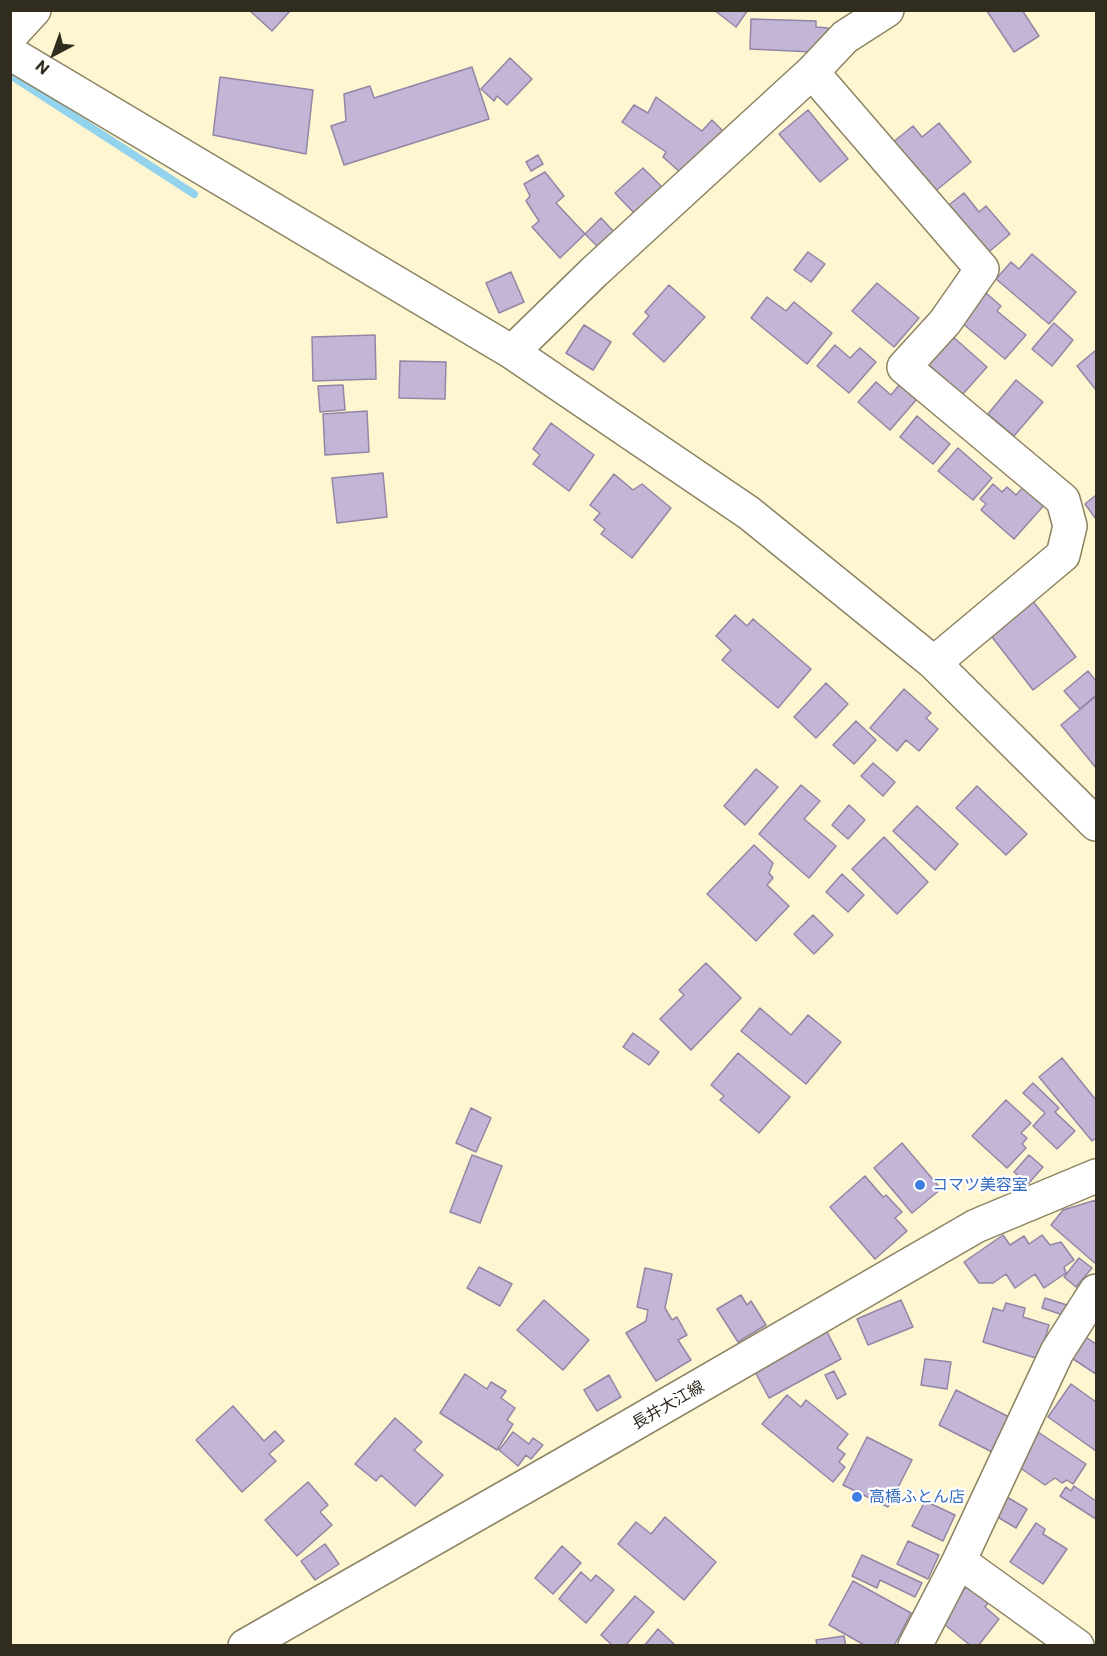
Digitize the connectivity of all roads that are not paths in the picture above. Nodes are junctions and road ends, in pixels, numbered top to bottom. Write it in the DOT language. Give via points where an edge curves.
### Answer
graph roads {
  1 [pos="34,10"];
  2 [pos="887,10"];
  3 [pos="10,36"];
  4 [pos="10,53"];
  5 [pos="812,72"];
  6 [pos="512,352"];
  7 [pos="934,663"];
  8 [pos="1096,824"];
  9 [pos="1096,1176"];
  10 [pos="1096,1292"];
  11 [pos="959,1561"];
  12 [pos="245,1646"];
  13 [pos="915,1646"];
  14 [pos="1077,1646"];
  1 -- 3 [label="street"];
  2 -- 5 [label="street" via="845,37"];
  4 -- 6 [label="street"];
  5 -- 6 [label="street"];
  5 -- 7 [label="street" via="982,269 945,322 904,367 1063,500 1070,526 1063,555"];
  6 -- 7 [label="street" via="749,513"];
  7 -- 8 [label="street"];
  9 -- 12 [label="street, 長井大江線" via="976,1226"];
  10 -- 11 [label="street" via="1057,1352"];
  11 -- 13 [label="street"];
  11 -- 14 [label="street"];
}
